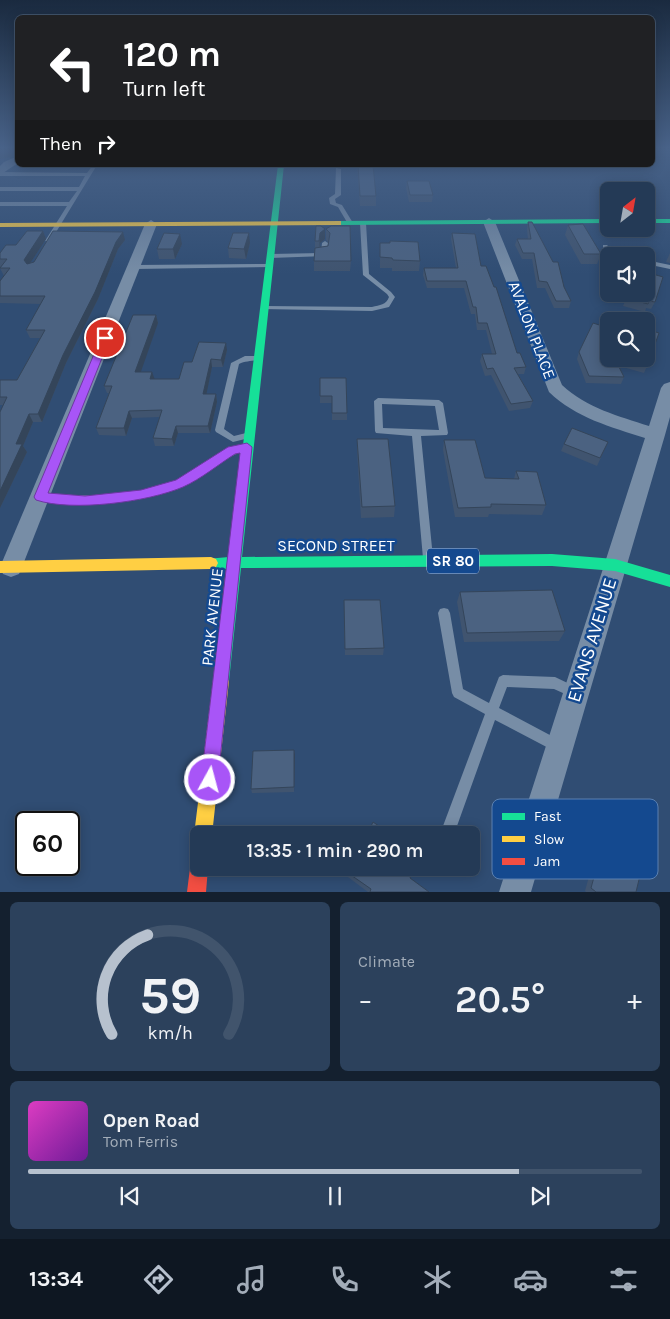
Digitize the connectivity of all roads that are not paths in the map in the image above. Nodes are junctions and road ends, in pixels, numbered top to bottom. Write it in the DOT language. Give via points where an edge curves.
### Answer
graph roads {
  1 [pos="80,191"];
  2 [pos="278,191"];
  3 [pos="340,191"];
  4 [pos="341,200"];
  5 [pos="0,204"];
  6 [pos="71,204"];
  7 [pos="655,221"];
  8 [pos="670,221"];
  9 [pos="489,222"];
  10 [pos="600,222"];
  11 [pos="274,223"];
  12 [pos="350,223"];
  13 [pos="363,223"];
  14 [pos="152,224"];
  15 [pos="0,225"];
  16 [pos="58,225"];
  17 [pos="325,243"];
  18 [pos="45,246"];
  19 [pos="270,261"];
  20 [pos="655,264"];
  21 [pos="134,267"];
  22 [pos="670,267"];
  23 [pos="264,308"];
  24 [pos="258,358"];
  25 [pos="670,388"];
  26 [pos="416,432"];
  27 [pos="656,435"];
  28 [pos="248,442"];
  29 [pos="40,497"];
  30 [pos="428,561"];
  31 [pos="234,563"];
  32 [pos="615,565"];
  33 [pos="6,567"];
  34 [pos="670,581"];
  35 [pos="444,613"];
  36 [pos="576,693"];
  37 [pos="492,711"];
  38 [pos="559,748"];
  39 [pos="543,799"];
  40 [pos="204,826"];
  41 [pos="450,826"];
  42 [pos="198,876"];
  43 [pos="519,879"];
  44 [pos="196,892"];
  45 [pos="515,892"];
  1 -- 6 [label="lane"];
  2 -- 11 [label="main road, PARK AVENUE"];
  3 -- 4 [label="lane"];
  4 -- 12 [label="lane"];
  5 -- 6 [label="lane"];
  6 -- 16 [label="lane"];
  7 -- 8 [label="main road"];
  9 -- 10 [label="main road"];
  9 -- 13 [label="main road"];
  9 -- 27 [label="street, AVALON PLACE" via="555,388 579,407"];
  11 -- 12 [label="main road"];
  11 -- 14 [label="main road"];
  11 -- 19 [label="main road, PARK AVENUE"];
  12 -- 13 [label="main road"];
  13 -- 23 [label="lane" via="366,274 389,292 392,297 386,307"];
  14 -- 16 [label="main road"];
  14 -- 21 [label="street"];
  15 -- 16 [label="main road"];
  16 -- 18 [label="lane"];
  17 -- 19 [label="lane" via="324,255"];
  19 -- 21 [label="lane"];
  19 -- 23 [label="main road, PARK AVENUE"];
  20 -- 22 [label="lane"];
  21 -- 29 [label="street"];
  23 -- 24 [label="main road, PARK AVENUE"];
  24 -- 28 [label="main road, PARK AVENUE"];
  24 -- 28 [label="lane" via="245,358 235,363 219,430 234,439"];
  25 -- 27 [label="street, EVANS AVENUE"];
  26 -- 26 [label="lane" via="444,433 439,403 378,401 379,431"];
  26 -- 30 [label="lane"];
  27 -- 32 [label="street, EVANS AVENUE"];
  28 -- 29 [label="lane" via="180,483 141,495 85,501"];
  28 -- 31 [label="main road, PARK AVENUE"];
  29 -- 33 [label="street"];
  30 -- 31 [label="main road, SECOND STREET / SR 80"];
  30 -- 32 [label="main road, SECOND STREET / SR 80" via="552,560"];
  31 -- 33 [label="main road, SECOND STREET / SR 80"];
  31 -- 40 [label="main road, PARK AVENUE"];
  32 -- 34 [label="main road, SECOND STREET / SR 80"];
  32 -- 36 [label="street, EVANS AVENUE"];
  35 -- 37 [label="lane" via="458,693"];
  36 -- 37 [label="lane" via="554,683 503,681"];
  36 -- 38 [label="street, EVANS AVENUE"];
  37 -- 38 [label="lane"];
  37 -- 41 [label="lane"];
  38 -- 39 [label="street, EVANS AVENUE"];
  42 -- 44 [label="main road"];
  43 -- 45 [label="street, EVANS AVENUE"];
}
